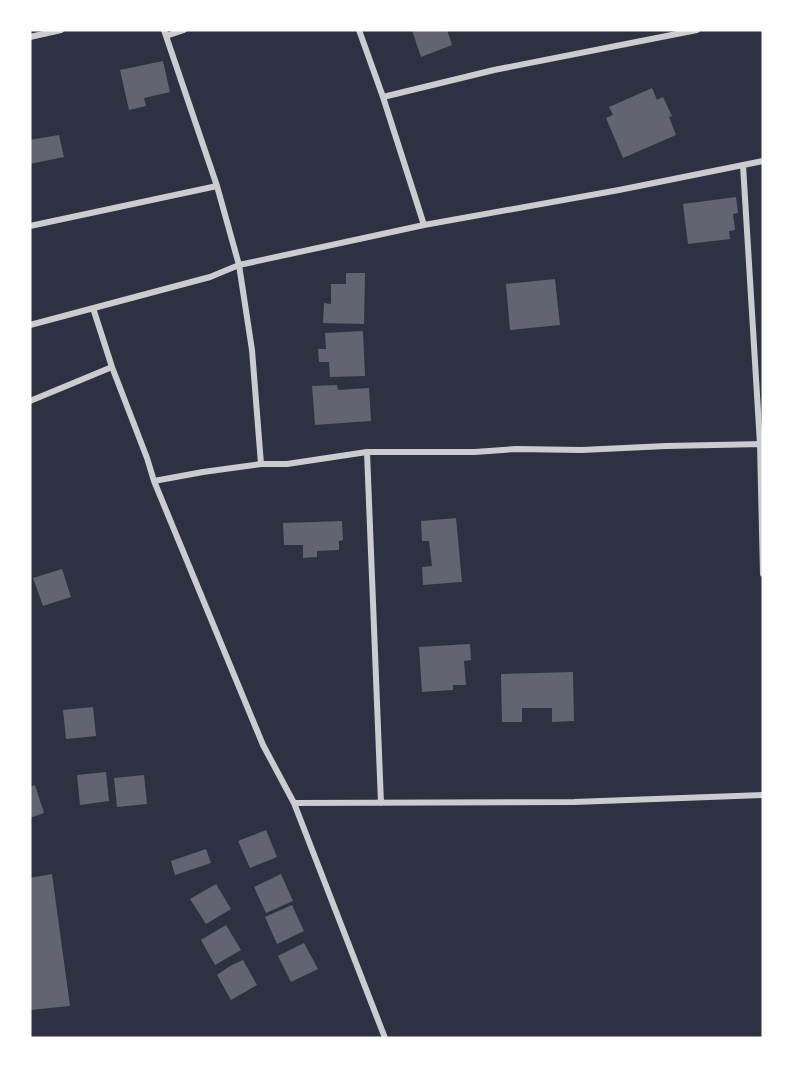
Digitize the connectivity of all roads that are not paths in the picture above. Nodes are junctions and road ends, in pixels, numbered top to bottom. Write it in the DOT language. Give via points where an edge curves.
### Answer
graph roads {
  1 [pos="61,30"];
  2 [pos="184,30"];
  3 [pos="359,30"];
  4 [pos="697,30"];
  5 [pos="165,33"];
  6 [pos="30,36"];
  7 [pos="383,97"];
  8 [pos="763,161"];
  9 [pos="743,165"];
  10 [pos="217,186"];
  11 [pos="424,225"];
  12 [pos="30,226"];
  13 [pos="240,266"];
  14 [pos="93,308"];
  15 [pos="30,324"];
  16 [pos="112,367"];
  17 [pos="30,401"];
  18 [pos="761,444"];
  19 [pos="367,452"];
  20 [pos="261,464"];
  21 [pos="154,481"];
  22 [pos="763,574"];
  23 [pos="763,795"];
  24 [pos="294,803"];
  25 [pos="381,803"];
  26 [pos="385,1038"];
  1 -- 6 [label="street"];
  2 -- 5 [label="street"];
  3 -- 7 [label="street"];
  4 -- 7 [label="street" via="494,70"];
  5 -- 10 [label="street"];
  7 -- 11 [label="street"];
  8 -- 9 [label="street"];
  9 -- 11 [label="street"];
  9 -- 18 [label="street"];
  10 -- 12 [label="street"];
  10 -- 13 [label="street"];
  11 -- 13 [label="street"];
  13 -- 14 [label="street"];
  13 -- 20 [label="street" via="252,350"];
  14 -- 15 [label="street"];
  14 -- 16 [label="street"];
  16 -- 17 [label="street"];
  16 -- 21 [label="street"];
  18 -- 19 [label="street"];
  18 -- 22 [label="street"];
  19 -- 20 [label="street"];
  19 -- 25 [label="street"];
  20 -- 21 [label="street"];
  21 -- 24 [label="street" via="263,745"];
  23 -- 25 [label="street" via="574,802"];
  24 -- 25 [label="street"];
  24 -- 26 [label="street"];
}
